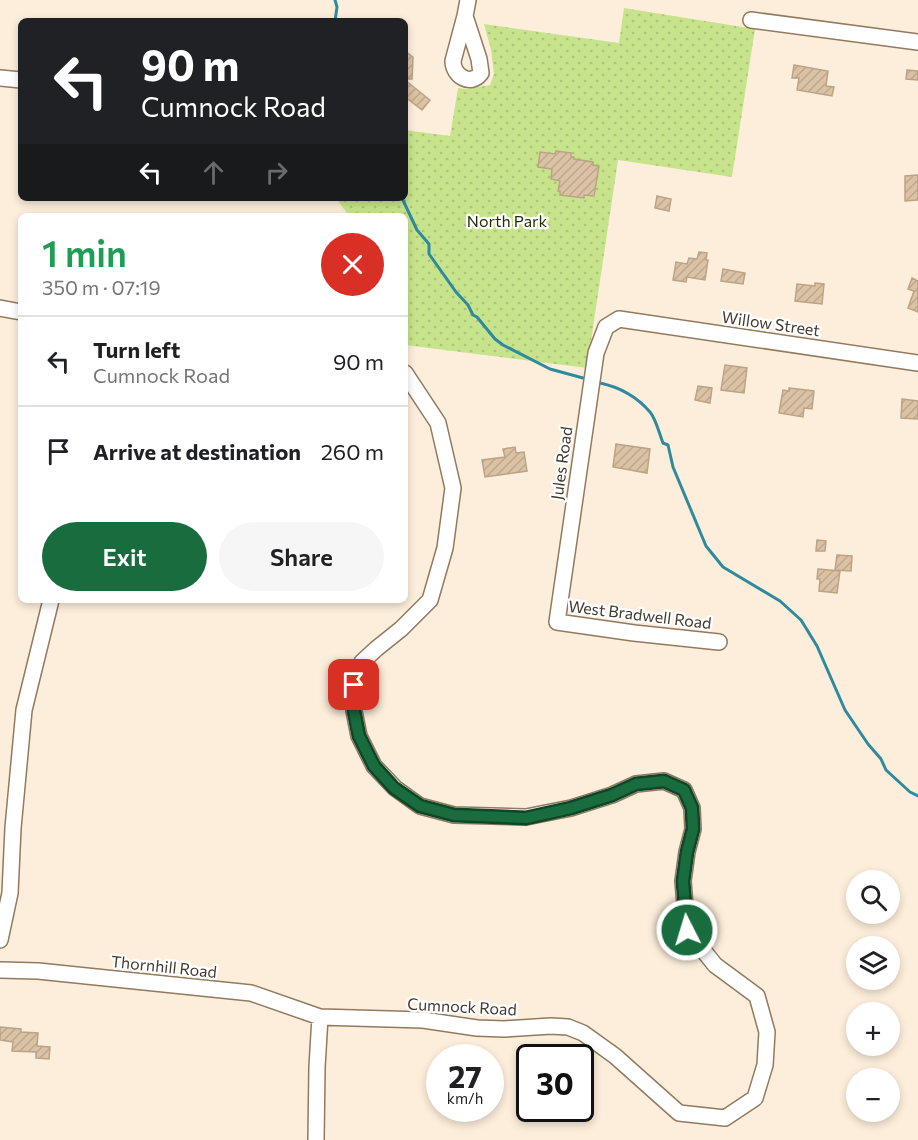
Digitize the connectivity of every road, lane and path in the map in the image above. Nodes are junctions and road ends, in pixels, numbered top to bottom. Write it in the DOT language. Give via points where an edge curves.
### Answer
graph roads {
  1 [pos="468,0"];
  2 [pos="465,16"];
  3 [pos="752,20"];
  4 [pos="918,42"];
  5 [pos="0,78"];
  6 [pos="18,80"];
  7 [pos="0,308"];
  8 [pos="18,311"];
  9 [pos="619,319"];
  10 [pos="918,363"];
  11 [pos="408,378"];
  12 [pos="50,603"];
  13 [pos="557,622"];
  14 [pos="719,642"];
  15 [pos="0,940"];
  16 [pos="0,970"];
  17 [pos="320,1017"];
  18 [pos="316,1140"];
  1 -- 2 [label="street"];
  3 -- 4 [label="street"];
  5 -- 6 [label="street"];
  7 -- 8 [label="street"];
  9 -- 10 [label="street, Willow Street"];
  9 -- 13 [label="street, Jules Road" via="606,327 596,353"];
  11 -- 17 [label="street, Cumnock Road" via="438,423 453,488 445,548 430,600 362,662 354,685 359,736 374,766 394,788 420,806 454,815 526,818 571,808 636,784 664,781 684,790 692,808 693,829 683,881 687,930 715,965 757,996 767,1032 765,1065 755,1098 725,1118 678,1113 615,1056 568,1028 477,1028 423,1020"];
  12 -- 15 [label="street" via="24,710 10,893"];
  13 -- 14 [label="street, West Bradwell Road"];
  16 -- 17 [label="street, Thornhill Road" via="251,993"];
  17 -- 18 [label="street"];
}
